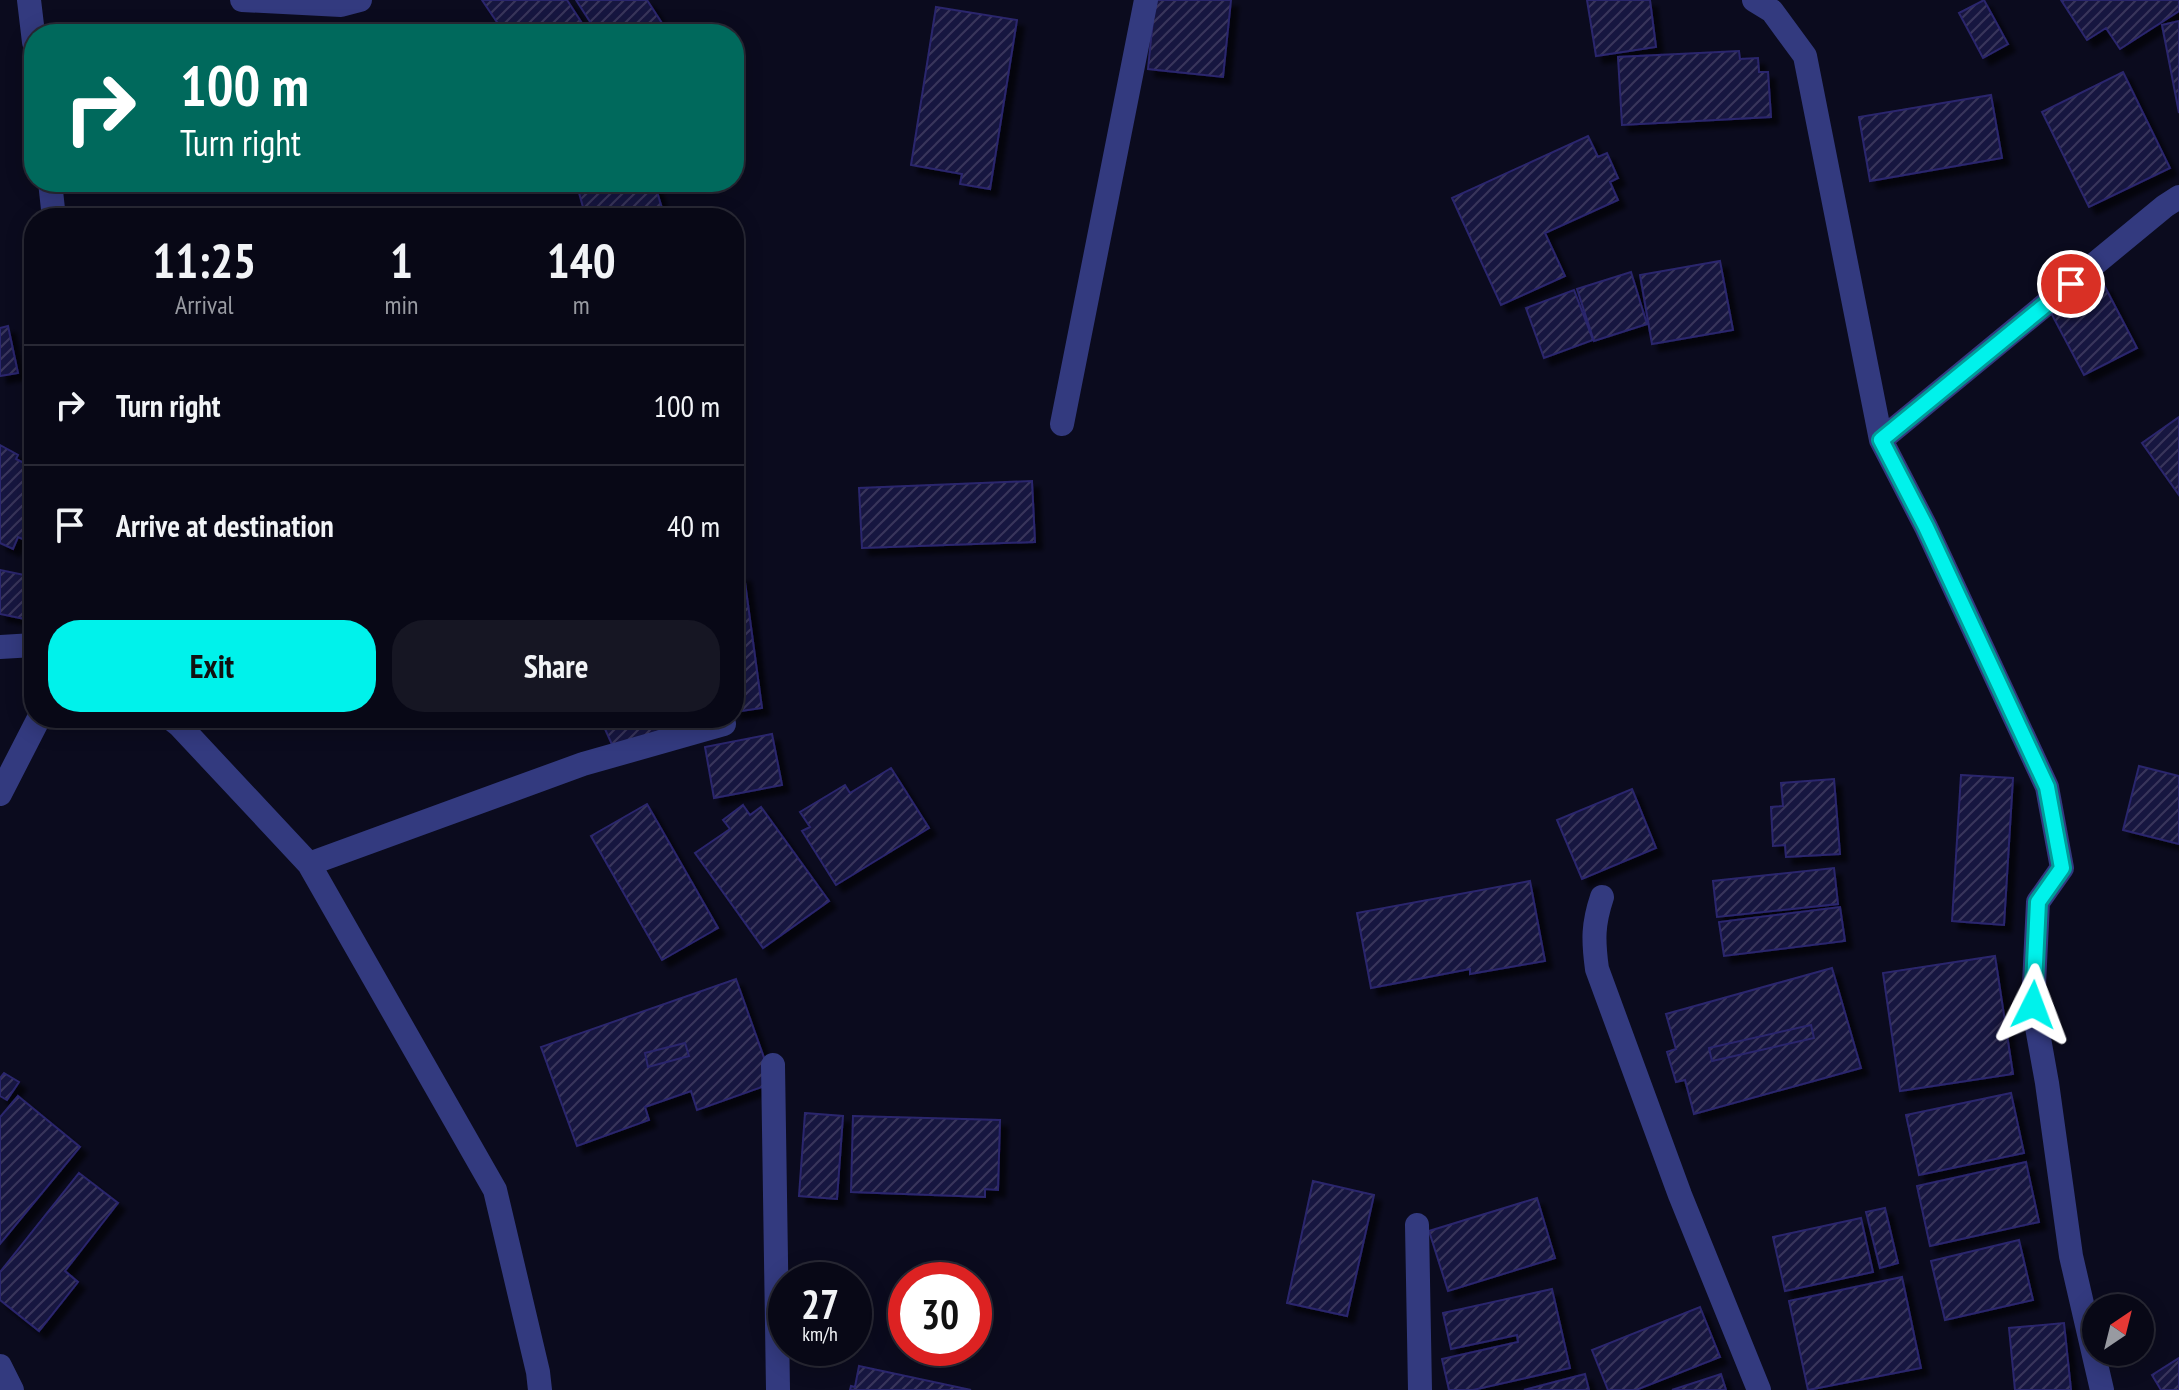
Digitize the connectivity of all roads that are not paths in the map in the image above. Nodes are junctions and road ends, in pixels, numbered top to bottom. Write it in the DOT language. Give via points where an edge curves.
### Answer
graph roads {
  1 [pos="29,0"];
  2 [pos="242,0"];
  3 [pos="360,0"];
  4 [pos="1146,0"];
  5 [pos="1754,0"];
  6 [pos="32,24"];
  7 [pos="2179,197"];
  8 [pos="1062,424"];
  9 [pos="1881,440"];
  10 [pos="24,646"];
  11 [pos="0,647"];
  12 [pos="34,728"];
  13 [pos="182,728"];
  14 [pos="710,728"];
  15 [pos="0,794"];
  16 [pos="309,864"];
  17 [pos="1602,897"];
  18 [pos="773,1065"];
  19 [pos="1417,1225"];
  20 [pos="0,1366"];
  21 [pos="12,1390"];
  22 [pos="540,1390"];
  23 [pos="778,1390"];
  24 [pos="1420,1390"];
  25 [pos="1759,1390"];
  26 [pos="2102,1390"];
  1 -- 6 [label="street"];
  2 -- 3 [label="street" via="341,5"];
  4 -- 8 [label="street"];
  5 -- 9 [label="street" via="1772,11 1805,56"];
  7 -- 9 [label="street"];
  9 -- 26 [label="street" via="2047,787 2062,868 2038,902 2033,1005 2071,1256"];
  10 -- 11 [label="street"];
  12 -- 15 [label="street"];
  13 -- 16 [label="street"];
  14 -- 16 [label="street" via="583,764"];
  16 -- 22 [label="street" via="495,1190"];
  17 -- 25 [label="street" via="1593,938 1597,969"];
  18 -- 23 [label="street"];
  19 -- 24 [label="street"];
  20 -- 21 [label="street"];
}
